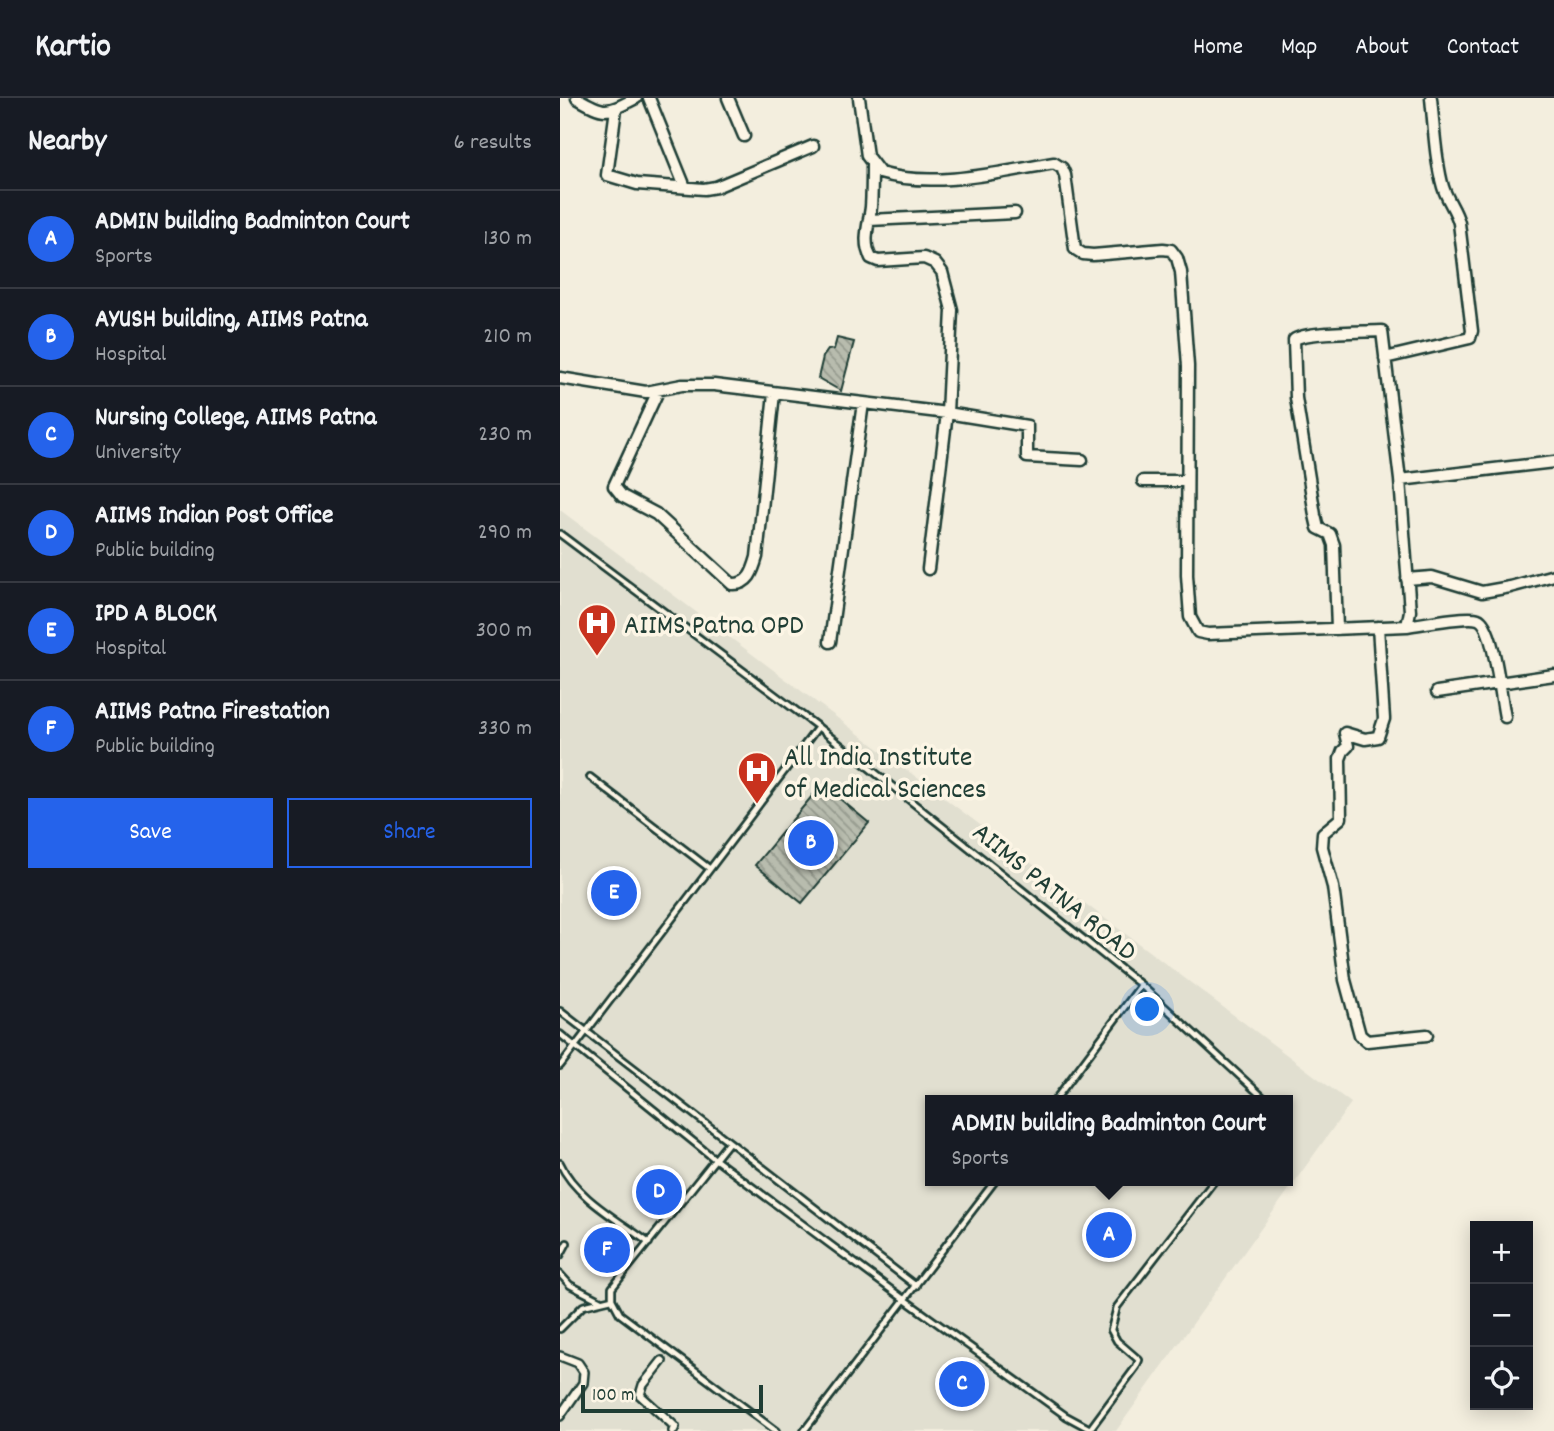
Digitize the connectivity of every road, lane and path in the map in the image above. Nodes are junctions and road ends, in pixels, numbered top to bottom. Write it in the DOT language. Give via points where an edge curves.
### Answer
graph roads {
  1 [pos="577,98"];
  2 [pos="636,98"];
  3 [pos="649,98"];
  4 [pos="728,98"];
  5 [pos="859,98"];
  6 [pos="1431,98"];
  7 [pos="616,109"];
  8 [pos="744,136"];
  9 [pos="813,146"];
  10 [pos="872,165"];
  11 [pos="685,187"];
  12 [pos="1015,213"];
  13 [pos="869,220"];
  14 [pos="1385,358"];
  15 [pos="560,378"];
  16 [pos="658,391"];
  17 [pos="774,393"];
  18 [pos="863,403"];
  19 [pos="947,413"];
  20 [pos="1083,460"];
  21 [pos="1554,462"];
  22 [pos="1399,480"];
  23 [pos="1143,481"];
  24 [pos="1186,481"];
  25 [pos="560,534"];
  26 [pos="928,569"];
  27 [pos="1554,575"];
  28 [pos="1407,579"];
  29 [pos="1407,626"];
  30 [pos="1378,627"];
  31 [pos="1336,629"];
  32 [pos="830,642"];
  33 [pos="1554,675"];
  34 [pos="1498,682"];
  35 [pos="1437,692"];
  36 [pos="1505,717"];
  37 [pos="818,727"];
  38 [pos="590,777"];
  39 [pos="710,869"];
  40 [pos="1141,985"];
  41 [pos="560,1011"];
  42 [pos="587,1032"];
  43 [pos="560,1034"];
  44 [pos="1427,1035"];
  45 [pos="576,1046"];
  46 [pos="560,1066"];
  47 [pos="1059,1095"];
  48 [pos="1261,1095"];
  49 [pos="729,1142"];
  50 [pos="716,1160"];
  51 [pos="560,1163"];
  52 [pos="991,1186"];
  53 [pos="1209,1186"];
  54 [pos="567,1243"];
  55 [pos="649,1243"];
  56 [pos="560,1256"];
  57 [pos="560,1274"];
  58 [pos="916,1286"];
  59 [pos="612,1298"];
  60 [pos="905,1300"];
  61 [pos="602,1301"];
  62 [pos="560,1329"];
  63 [pos="670,1351"];
  64 [pos="560,1356"];
  65 [pos="662,1361"];
  66 [pos="560,1416"];
  67 [pos="1089,1430"];
  68 [pos="673,1431"];
  69 [pos="776,1431"];
  70 [pos="804,1431"];
  1 -- 7 [label="street" via="600,110"];
  2 -- 7 [label="street"];
  3 -- 11 [label="street"];
  4 -- 8 [label="street"];
  5 -- 10 [label="street"];
  6 -- 14 [label="street" via="1440,176 1459,223 1472,331 1470,338"];
  7 -- 11 [label="street" via="607,176 637,184"];
  9 -- 11 [label="street" via="725,184"];
  10 -- 13 [label="street"];
  10 -- 24 [label="street" via="891,176 948,178 1054,163 1065,174 1075,249 1093,255 1171,250 1181,272 1187,338"];
  12 -- 13 [label="street"];
  13 -- 19 [label="street" via="866,250 871,258 924,258 942,272 952,310"];
  14 -- 22 [label="street"];
  14 -- 31 [label="street" via="1382,331 1294,340 1296,398 1315,515 1318,528 1330,534 1334,545"];
  15 -- 16 [label="street"];
  16 -- 17 [label="street" via="696,384"];
  16 -- 17 [label="street" via="614,486 622,496 671,526 732,584 747,580 757,557"];
  17 -- 18 [label="street"];
  18 -- 19 [label="street"];
  18 -- 32 [label="street"];
  19 -- 20 [label="street" via="1027,426 1027,457"];
  19 -- 26 [label="street"];
  21 -- 22 [label="street"];
  22 -- 28 [label="street"];
  23 -- 24 [label="street"];
  24 -- 31 [label="street" via="1188,587 1191,617 1198,632"];
  25 -- 37 [label="lane, AIIMS PATNA ROAD"];
  27 -- 28 [label="street" via="1482,592 1432,577"];
  28 -- 29 [label="street"];
  29 -- 30 [label="street"];
  29 -- 34 [label="street" via="1479,619 1489,632"];
  30 -- 31 [label="street"];
  30 -- 44 [label="street" via="1382,730 1378,737 1365,739 1345,733 1348,746 1340,760 1340,818 1323,833 1322,846 1333,887 1345,979 1360,1035 1367,1041"];
  33 -- 34 [label="street"];
  34 -- 35 [label="street"];
  34 -- 36 [label="street"];
  37 -- 39 [label="lane"];
  37 -- 40 [label="lane, AIIMS PATNA ROAD"];
  38 -- 39 [label="lane"];
  39 -- 42 [label="lane"];
  40 -- 47 [label="lane, AIIMS PATNA ROAD"];
  40 -- 48 [label="lane"];
  41 -- 42 [label="lane"];
  42 -- 45 [label="lane"];
  42 -- 49 [label="lane"];
  43 -- 45 [label="lane"];
  45 -- 46 [label="lane"];
  45 -- 50 [label="lane"];
  49 -- 50 [label="lane"];
  49 -- 58 [label="lane"];
  50 -- 55 [label="lane"];
  50 -- 60 [label="lane"];
  51 -- 55 [label="lane" via="581,1192"];
  52 -- 58 [label="lane"];
  53 -- 67 [label="lane" via="1117,1307 1111,1330 1139,1360"];
  54 -- 56 [label="lane"];
  55 -- 59 [label="lane" via="612,1288"];
  57 -- 61 [label="lane" via="570,1285"];
  58 -- 60 [label="lane"];
  59 -- 61 [label="lane"];
  59 -- 63 [label="lane" via="620,1314"];
  60 -- 67 [label="lane"];
  60 -- 70 [label="lane"];
  61 -- 62 [label="lane" via="583,1306"];
  63 -- 65 [label="lane"];
  63 -- 69 [label="lane"];
  64 -- 66 [label="street" via="578,1363 584,1372 583,1383"];
  65 -- 68 [label="street" via="640,1395 671,1423"];
}
